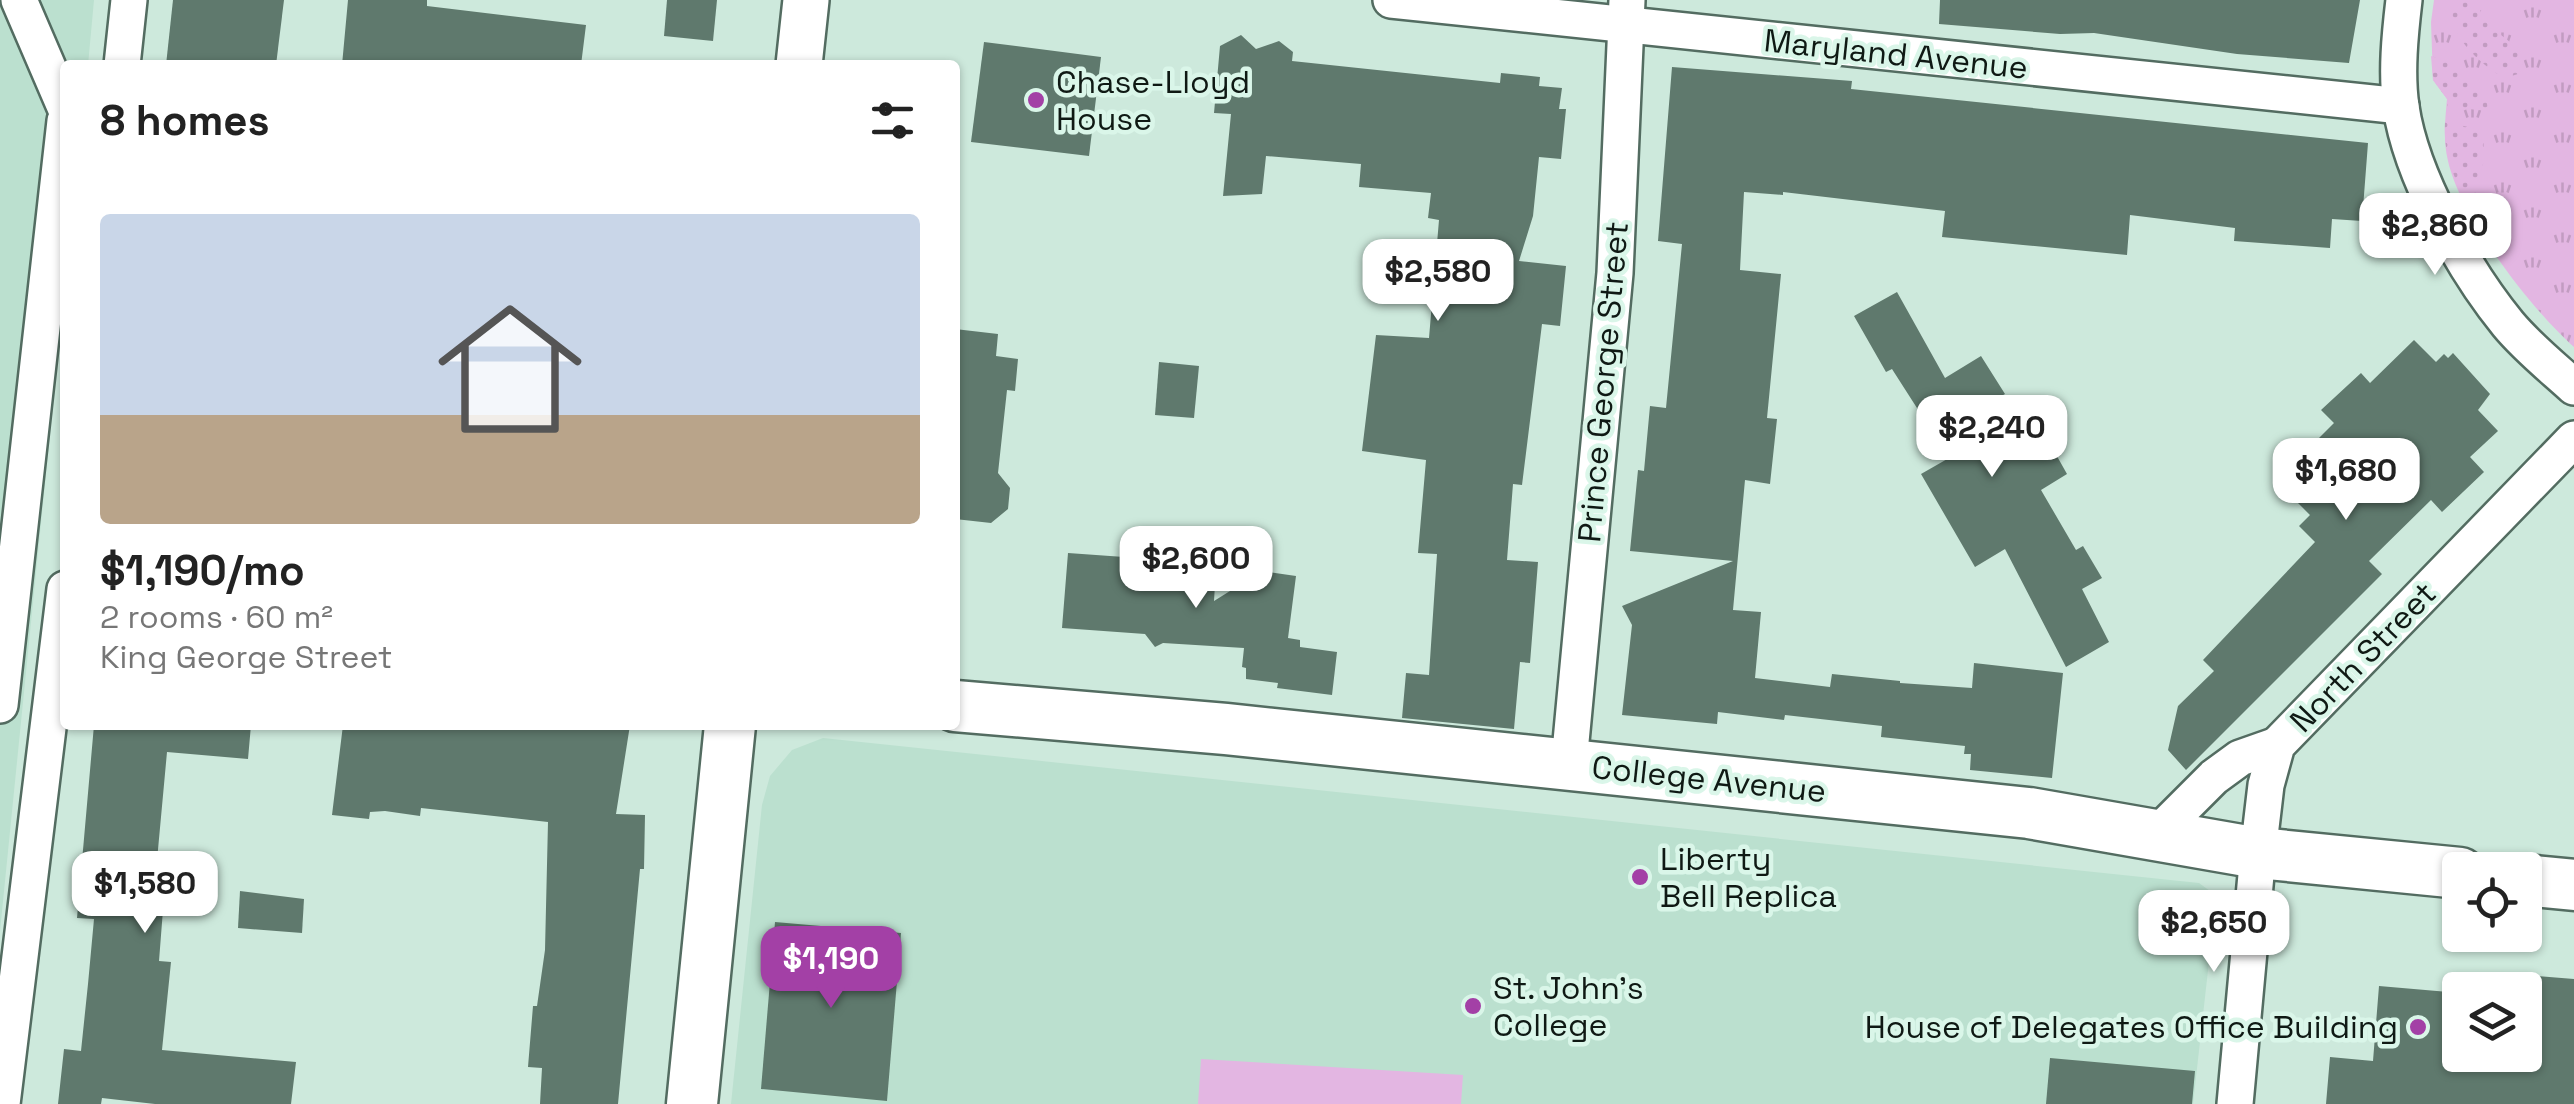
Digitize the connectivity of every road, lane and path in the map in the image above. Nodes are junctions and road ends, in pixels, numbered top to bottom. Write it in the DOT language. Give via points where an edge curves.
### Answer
graph roads {
  1 [pos="19,0"];
  2 [pos="129,0"];
  3 [pos="806,0"];
  4 [pos="1391,0"];
  5 [pos="2404,0"];
  6 [pos="1626,13"];
  7 [pos="123,60"];
  8 [pos="800,60"];
  9 [pos="60,95"];
  10 [pos="2401,106"];
  11 [pos="60,162"];
  12 [pos="2574,387"];
  13 [pos="2574,439"];
  14 [pos="4,620"];
  15 [pos="60,638"];
  16 [pos="0,705"];
  17 [pos="960,706"];
  18 [pos="729,730"];
  19 [pos="2277,746"];
  20 [pos="1569,764"];
  21 [pos="2157,834"];
  22 [pos="2258,853"];
  23 [pos="2442,871"];
  24 [pos="2542,882"];
  25 [pos="2574,885"];
  26 [pos="2,1104"];
  27 [pos="692,1104"];
  28 [pos="2235,1104"];
  1 -- 9 [label="street"];
  2 -- 7 [label="street"];
  3 -- 8 [label="street"];
  4 -- 6 [label="street, Maryland Avenue"];
  5 -- 10 [label="street"];
  6 -- 10 [label="street, Maryland Avenue"];
  6 -- 20 [label="street, Prince George Street" via="1615,273"];
  10 -- 12 [label="street" via="2411,146 2458,253 2508,325"];
  11 -- 14 [label="street"];
  13 -- 19 [label="street, North Street"];
  14 -- 16 [label="street"];
  15 -- 26 [label="street"];
  17 -- 20 [label="main road, College Avenue"];
  18 -- 27 [label="main road"];
  19 -- 21 [label="street, North Street" via="2240,758"];
  19 -- 22 [label="street, North Street"];
  20 -- 21 [label="main road, College Avenue" via="2029,813"];
  21 -- 22 [label="main road, College Avenue"];
  22 -- 23 [label="main road, College Avenue"];
  22 -- 28 [label="street, North Street"];
  24 -- 25 [label="main road"];
}
